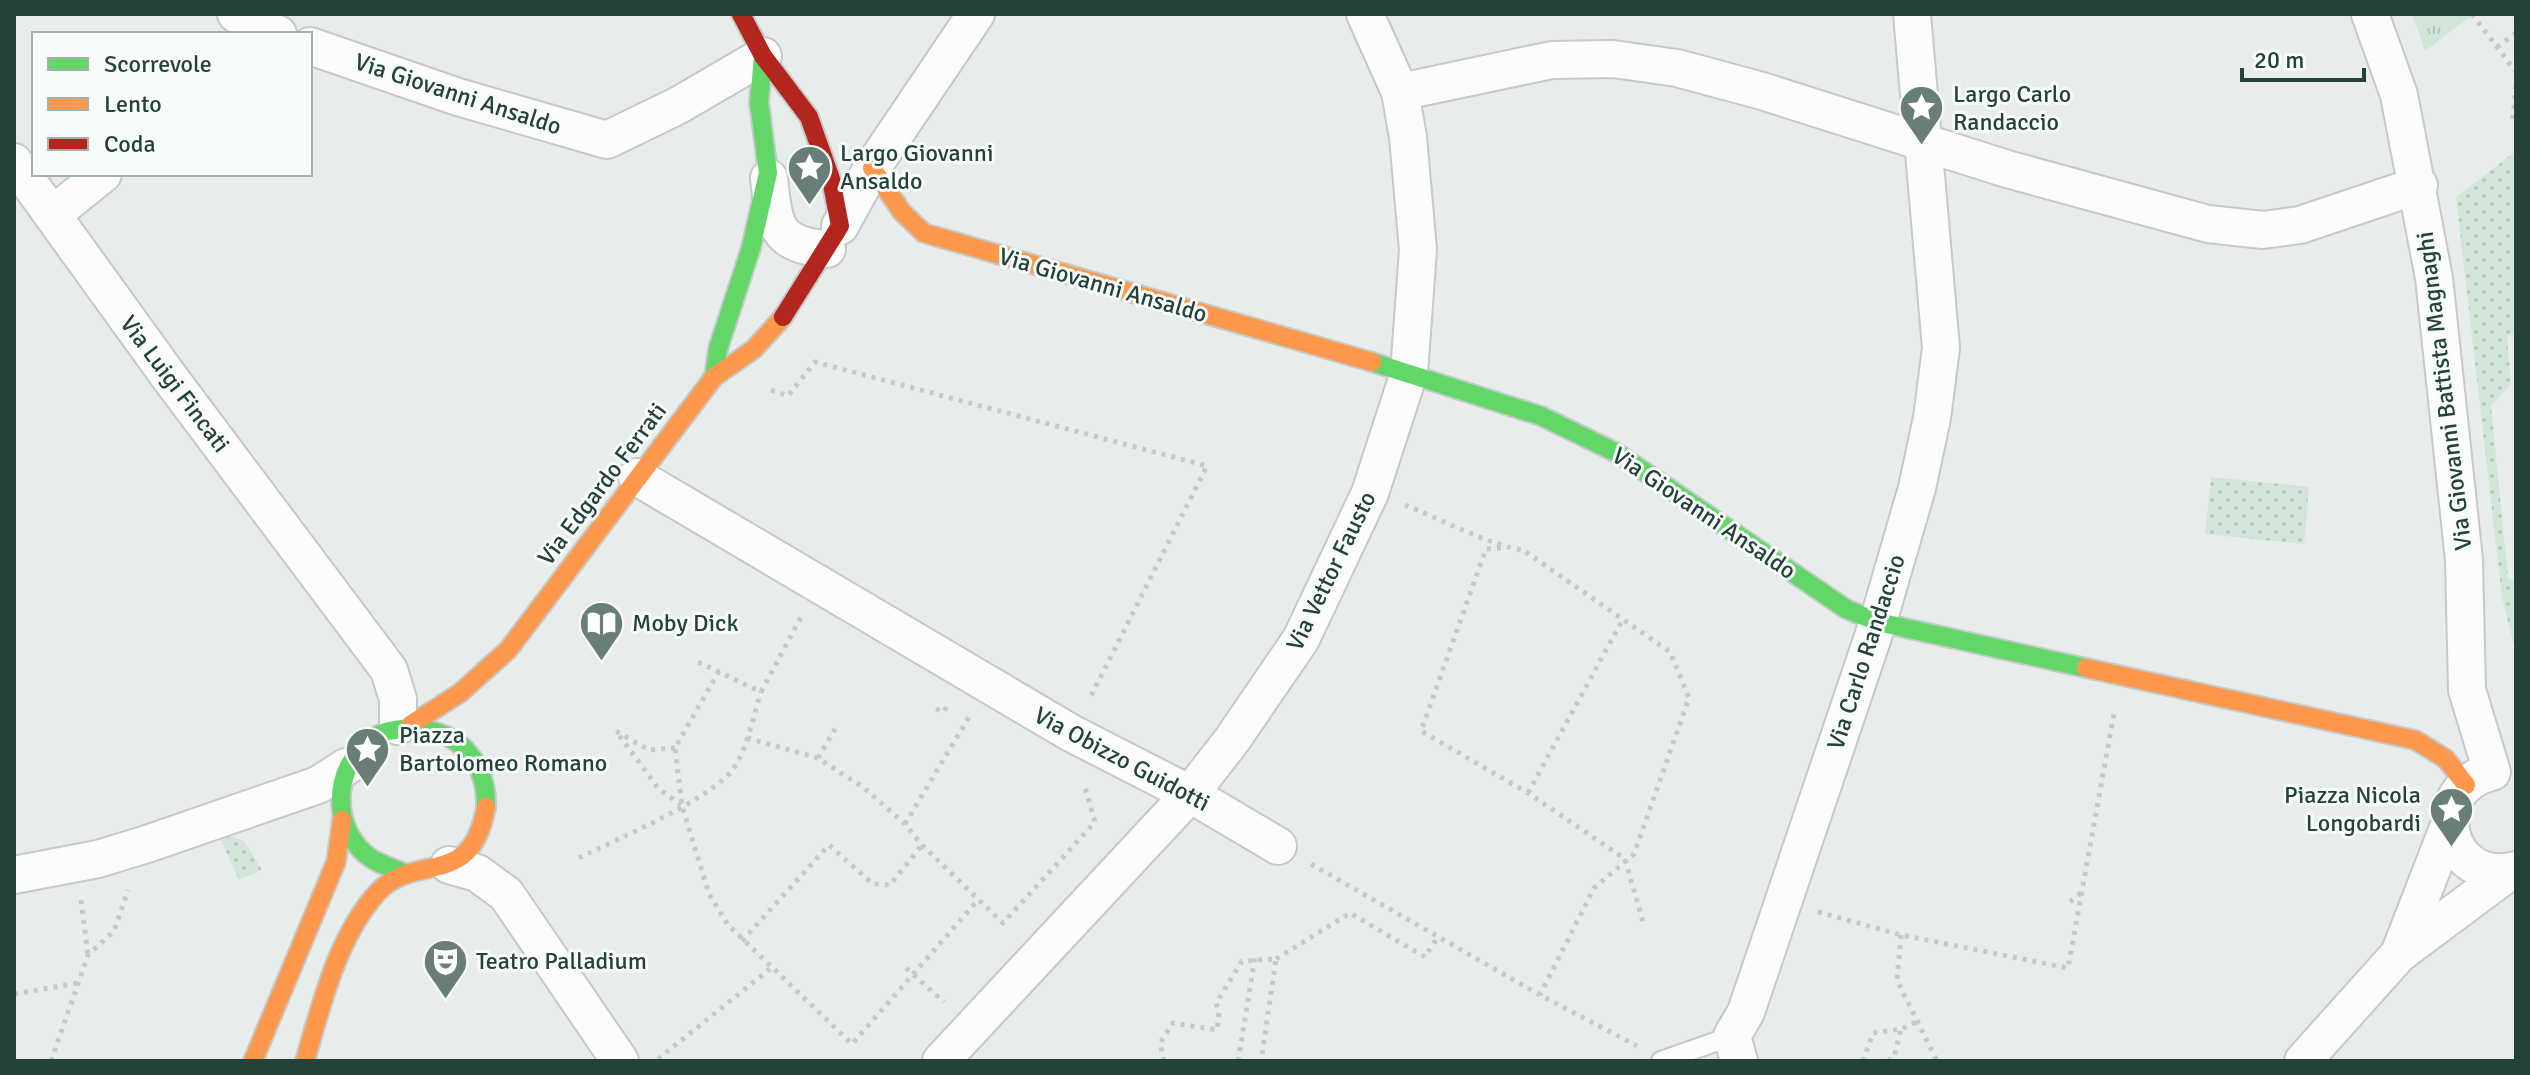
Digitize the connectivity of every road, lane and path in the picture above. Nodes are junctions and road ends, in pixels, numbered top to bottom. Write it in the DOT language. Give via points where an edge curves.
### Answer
graph roads {
  1 [pos="236,14"];
  2 [pos="976,14"];
  3 [pos="1365,14"];
  4 [pos="1912,14"];
  5 [pos="2370,14"];
  6 [pos="2472,14"];
  7 [pos="742,17"];
  8 [pos="274,32"];
  9 [pos="2516,33"];
  10 [pos="312,47"];
  11 [pos="2497,47"];
  12 [pos="763,56"];
  13 [pos="2516,72"];
  14 [pos="2516,83"];
  15 [pos="1400,92"];
  16 [pos="2513,119"];
  17 [pos="1920,142"];
  18 [pos="14,162"];
  19 [pos="872,168"];
  20 [pos="768,173"];
  21 [pos="101,176"];
  22 [pos="2419,185"];
  23 [pos="52,215"];
  24 [pos="834,237"];
  25 [pos="1409,373"];
  26 [pos="714,377"];
  27 [pos="788,396"];
  28 [pos="637,477"];
  29 [pos="1423,512"];
  30 [pos="1502,548"];
  31 [pos="806,609"];
  32 [pos="1623,619"];
  33 [pos="1878,622"];
  34 [pos="508,650"];
  35 [pos="698,662"];
  36 [pos="719,671"];
  37 [pos="2121,675"];
  38 [pos="487,692"];
  39 [pos="761,692"];
  40 [pos="984,721"];
  41 [pos="838,724"];
  42 [pos="404,726"];
  43 [pos="473,732"];
  44 [pos="1071,733"];
  45 [pos="747,738"];
  46 [pos="675,748"];
  47 [pos="473,757"];
  48 [pos="818,758"];
  49 [pos="346,767"];
  50 [pos="2491,777"];
  51 [pos="1084,781"];
  52 [pos="1528,793"];
  53 [pos="1190,794"];
  54 [pos="682,806"];
  55 [pos="342,820"];
  56 [pos="2450,823"];
  57 [pos="905,824"];
  58 [pos="922,845"];
  59 [pos="1278,846"];
  60 [pos="579,858"];
  61 [pos="1625,859"];
  62 [pos="449,865"];
  63 [pos="2512,871"];
  64 [pos="406,874"];
  65 [pos="14,875"];
  66 [pos="124,884"];
  67 [pos="84,890"];
  68 [pos="2082,892"];
  69 [pos="978,900"];
  70 [pos="1784,900"];
  71 [pos="2070,902"];
  72 [pos="1643,922"];
  73 [pos="1901,935"];
  74 [pos="1437,938"];
  75 [pos="742,941"];
  76 [pos="2399,954"];
  77 [pos="88,955"];
  78 [pos="1255,958"];
  79 [pos="1276,959"];
  80 [pos="906,968"];
  81 [pos="770,969"];
  82 [pos="912,973"];
  83 [pos="78,983"];
  84 [pos="14,994"];
  85 [pos="1540,995"];
  86 [pos="1916,1022"];
  87 [pos="972,1027"];
  88 [pos="1901,1029"];
  89 [pos="1611,1032"];
  90 [pos="1736,1049"];
  91 [pos="658,1059"];
  92 [pos="51,1061"];
  93 [pos="253,1061"];
  94 [pos="305,1061"];
  95 [pos="620,1061"];
  96 [pos="941,1061"];
  97 [pos="1164,1061"];
  98 [pos="1238,1061"];
  99 [pos="1261,1061"];
  100 [pos="1661,1061"];
  101 [pos="1863,1061"];
  102 [pos="1888,1061"];
  103 [pos="1937,1061"];
  104 [pos="2303,1061"];
  1 -- 8 [label="street"];
  2 -- 19 [label="street"];
  3 -- 15 [label="street, Via Vettor Fausto"];
  4 -- 17 [label="street"];
  5 -- 22 [label="street, Via Giovanni Battista Magnaghi" via="2399,95"];
  6 -- 11 [label="path"];
  7 -- 12 [label="street"];
  9 -- 11 [label="path"];
  10 -- 12 [label="street, Via Giovanni Ansaldo" via="607,140"];
  11 -- 13 [label="path"];
  12 -- 20 [label="street" via="759,102"];
  12 -- 24 [label="street" via="809,117 831,179"];
  14 -- 16 [label="path"];
  15 -- 17 [label="street" via="1552,60 1613,59 1677,68"];
  15 -- 25 [label="street, Via Vettor Fausto" via="1418,250"];
  17 -- 22 [label="street" via="2159,213 2263,230 2345,213"];
  17 -- 33 [label="street, Via Carlo Randaccio" via="1941,348 1938,385 1924,464"];
  18 -- 23 [label="street, Via Luigi Fincati"];
  19 -- 24 [label="street"];
  19 -- 25 [label="street, Via Giovanni Ansaldo" via="902,212 924,233"];
  20 -- 24 [label="street" via="774,215 784,237 803,247"];
  20 -- 26 [label="street"];
  21 -- 23 [label="street"];
  22 -- 50 [label="street, Via Giovanni Battista Magnaghi" via="2455,463 2467,690"];
  23 -- 42 [label="street, Via Luigi Fincati" via="389,670"];
  24 -- 26 [label="street" via="758,346"];
  25 -- 33 [label="street, Via Giovanni Ansaldo" via="1541,416 1596,441 1846,609"];
  25 -- 53 [label="street, Via Vettor Fausto" via="1370,493 1321,602 1277,678"];
  26 -- 28 [label="street, Via Edgardo Ferrati"];
  27 -- 44 [label="path" via="815,362 1207,466"];
  28 -- 34 [label="street, Via Edgardo Ferrati"];
  28 -- 44 [label="street, Via Obizzo Guidotti"];
  29 -- 30 [label="path"];
  30 -- 32 [label="path" via="1523,550"];
  30 -- 52 [label="path" via="1486,549 1421,731"];
  31 -- 39 [label="path"];
  32 -- 52 [label="path"];
  32 -- 61 [label="path" via="1670,652 1689,698 1634,854"];
  33 -- 37 [label="street, Via Giovanni Ansaldo"];
  33 -- 70 [label="street, Via Carlo Randaccio"];
  34 -- 38 [label="street"];
  34 -- 42 [label="street" via="460,693"];
  35 -- 36 [label="path"];
  36 -- 39 [label="path"];
  36 -- 46 [label="path"];
  37 -- 50 [label="street, Via Giovanni Ansaldo" via="2415,740"];
  37 -- 68 [label="path"];
  39 -- 45 [label="path"];
  40 -- 57 [label="path" via="971,713"];
  41 -- 48 [label="path"];
  42 -- 47 [label="street" via="439,731"];
  42 -- 49 [label="street" via="376,735"];
  43 -- 47 [label="street"];
  44 -- 53 [label="street, Via Obizzo Guidotti"];
  45 -- 48 [label="path"];
  45 -- 54 [label="path" via="731,772"];
  46 -- 54 [label="path"];
  46 -- 54 [label="path" via="649,750 616,731 658,788"];
  47 -- 62 [label="street" via="485,780 486,812 477,840"];
  48 -- 57 [label="path"];
  49 -- 55 [label="street" via="339,790"];
  49 -- 65 [label="street" via="318,785 98,859"];
  50 -- 56 [label="street" via="2457,796"];
  51 -- 69 [label="path" via="1095,822 1003,923"];
  52 -- 61 [label="path"];
  53 -- 59 [label="street, Via Obizzo Guidotti"];
  53 -- 87 [label="street, Via Vettor Fausto"];
  54 -- 60 [label="path"];
  54 -- 75 [label="path" via="709,894"];
  55 -- 64 [label="street" via="363,855"];
  55 -- 93 [label="street" via="336,862"];
  56 -- 63 [label="street" via="2454,843 2470,862 2492,873"];
  56 -- 76 [label="street"];
  57 -- 58 [label="path"];
  58 -- 69 [label="path"];
  58 -- 75 [label="path" via="890,885 873,884 829,845"];
  59 -- 74 [label="path"];
  61 -- 72 [label="path"];
  61 -- 85 [label="path" via="1594,888"];
  62 -- 64 [label="street"];
  62 -- 95 [label="street" via="491,881 506,894"];
  63 -- 76 [label="street"];
  64 -- 94 [label="street" via="376,894 338,966"];
  66 -- 77 [label="path" via="128,891 114,931"];
  67 -- 77 [label="path" via="80,894"];
  68 -- 71 [label="path"];
  68 -- 73 [label="path" via="2068,968"];
  69 -- 82 [label="path"];
  70 -- 73 [label="path"];
  70 -- 90 [label="street, Via Carlo Randaccio"];
  73 -- 86 [label="path" via="1897,980"];
  74 -- 79 [label="path" via="1425,957 1350,913"];
  74 -- 85 [label="path"];
  75 -- 81 [label="path"];
  76 -- 104 [label="street"];
  77 -- 83 [label="path"];
  78 -- 79 [label="path"];
  78 -- 97 [label="path" via="1235,968 1216,1003 1217,1030 1173,1023 1160,1043"];
  78 -- 98 [label="path"];
  79 -- 99 [label="path"];
  80 -- 82 [label="path"];
  81 -- 82 [label="path" via="852,1044"];
  81 -- 91 [label="path"];
  82 -- 87 [label="path"];
  83 -- 84 [label="path"];
  83 -- 92 [label="path"];
  85 -- 89 [label="path"];
  86 -- 88 [label="path"];
  86 -- 103 [label="path"];
  87 -- 96 [label="street, Via Vettor Fausto"];
  88 -- 101 [label="path" via="1873,1033"];
  88 -- 102 [label="path" via="1894,1057"];
  90 -- 100 [label="lane"];
}
